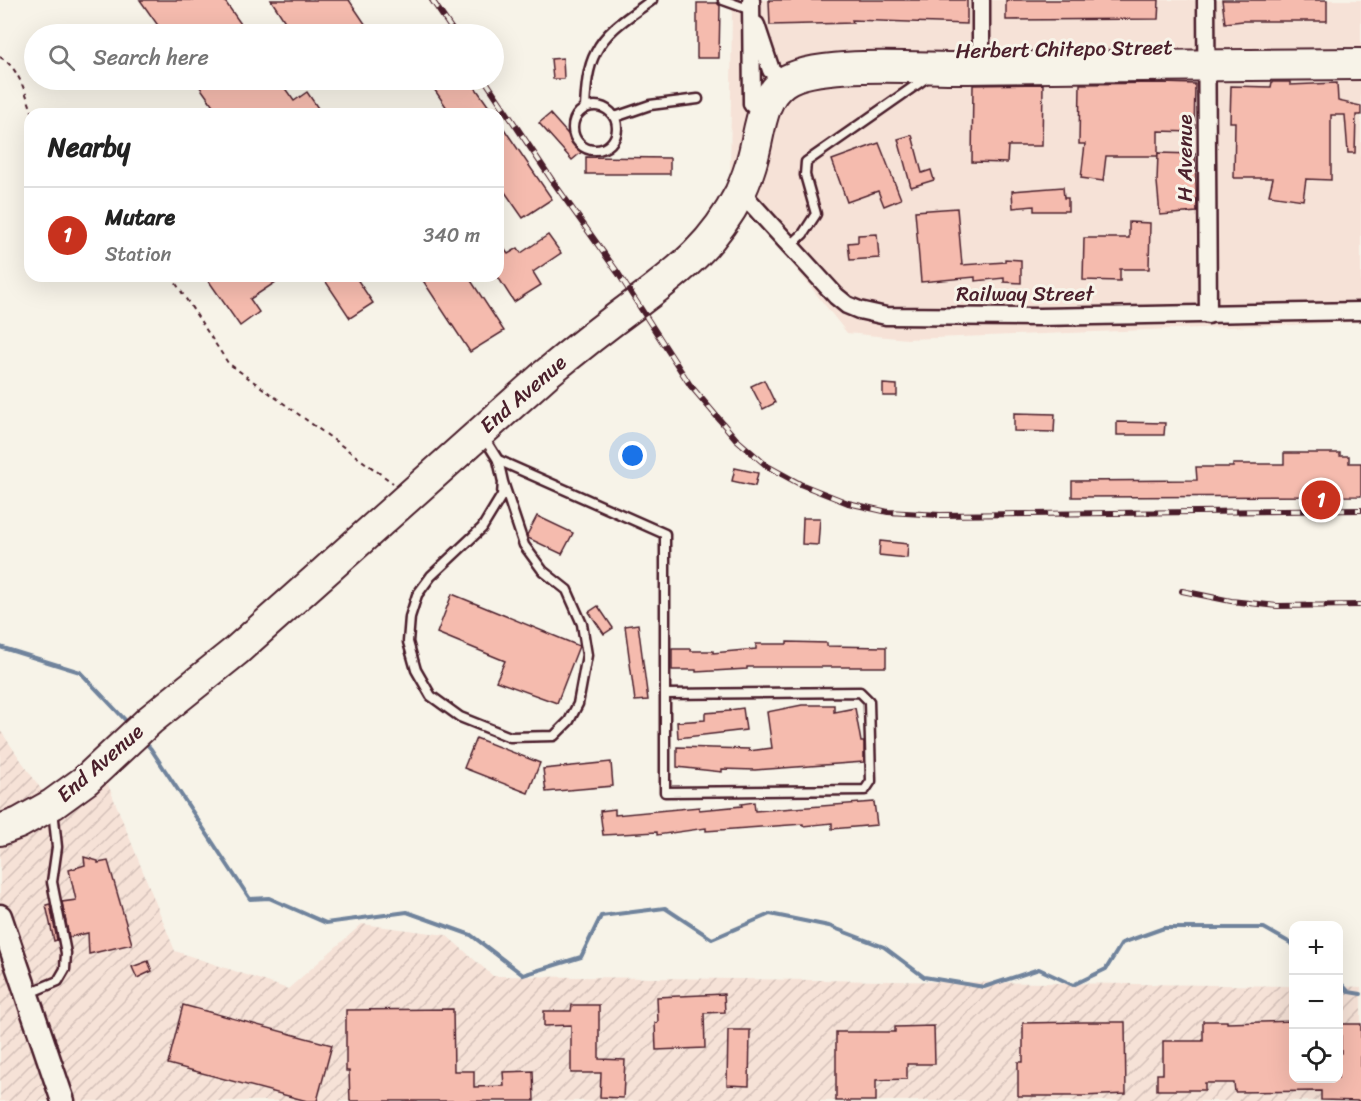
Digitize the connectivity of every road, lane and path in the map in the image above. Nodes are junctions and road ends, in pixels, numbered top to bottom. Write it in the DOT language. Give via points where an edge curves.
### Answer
graph roads {
  1 [pos="651,0"];
  2 [pos="723,0"];
  3 [pos="981,0"];
  4 [pos="1206,0"];
  5 [pos="751,5"];
  6 [pos="1361,45"];
  7 [pos="981,50"];
  8 [pos="1206,55"];
  9 [pos="0,57"];
  10 [pos="1361,64"];
  11 [pos="939,69"];
  12 [pos="778,75"];
  13 [pos="698,99"];
  14 [pos="752,104"];
  15 [pos="31,108"];
  16 [pos="585,108"];
  17 [pos="615,117"];
  18 [pos="741,192"];
  19 [pos="789,247"];
  20 [pos="175,282"];
  21 [pos="1361,311"];
  22 [pos="1208,315"];
  23 [pos="481,431"];
  24 [pos="498,460"];
  25 [pos="503,482"];
  26 [pos="398,486"];
  27 [pos="193,684"];
  28 [pos="665,694"];
  29 [pos="53,804"];
  30 [pos="0,830"];
  31 [pos="0,916"];
  32 [pos="26,994"];
  33 [pos="63,1101"];
  1 -- 16 [label="lane" via="614,29 595,52"];
  2 -- 5 [label="lane"];
  3 -- 7 [label="street"];
  4 -- 8 [label="street, H Avenue"];
  5 -- 12 [label="street"];
  5 -- 14 [label="street, End Avenue"];
  6 -- 8 [label="highway, Herbert Chitepo Street"];
  7 -- 8 [label="highway, Herbert Chitepo Street"];
  7 -- 12 [label="highway, Herbert Chitepo Street" via="818,53 794,58"];
  8 -- 10 [label="highway, Herbert Chitepo Street"];
  8 -- 11 [label="highway, Herbert Chitepo Street"];
  8 -- 22 [label="street, H Avenue"];
  9 -- 15 [label="path" via="8,62"];
  11 -- 12 [label="highway, Herbert Chitepo Street" via="857,67"];
  11 -- 19 [label="lane" via="807,162 805,175 816,214"];
  12 -- 14 [label="highway, End Avenue" via="760,84"];
  12 -- 18 [label="highway, End Avenue"];
  13 -- 17 [label="lane" via="650,105"];
  14 -- 26 [label="highway, End Avenue" via="738,163 723,201 708,225 669,263 552,350"];
  16 -- 17 [label="lane" via="605,108"];
  16 -- 17 [label="lane" via="575,119 574,134 589,149 603,148 615,139"];
  18 -- 19 [label="street, Railway Street"];
  18 -- 23 [label="highway, End Avenue" via="714,236 695,257 581,345"];
  19 -- 22 [label="street, Railway Street" via="847,305 886,316"];
  20 -- 26 [label="path" via="228,363"];
  21 -- 22 [label="street, Railway Street"];
  23 -- 24 [label="lane"];
  23 -- 27 [label="highway, End Avenue" via="236,651"];
  24 -- 25 [label="lane"];
  24 -- 28 [label="lane" via="665,534"];
  25 -- 25 [label="lane" via="502,495 482,528 430,576 417,594 408,642 416,670 431,696 460,717 510,737 554,736 578,704 587,655 582,624 567,591 543,571 524,545"];
  26 -- 27 [label="highway, End Avenue" via="213,659"];
  27 -- 29 [label="highway, End Avenue" via="86,780"];
  28 -- 28 [label="lane" via="665,792 865,790 871,781 869,701 860,692"];
  29 -- 30 [label="highway, End Avenue"];
  29 -- 32 [label="lane" via="57,847 52,882 66,953 65,969 58,981"];
  31 -- 32 [label="street"];
  32 -- 33 [label="street"];
}
